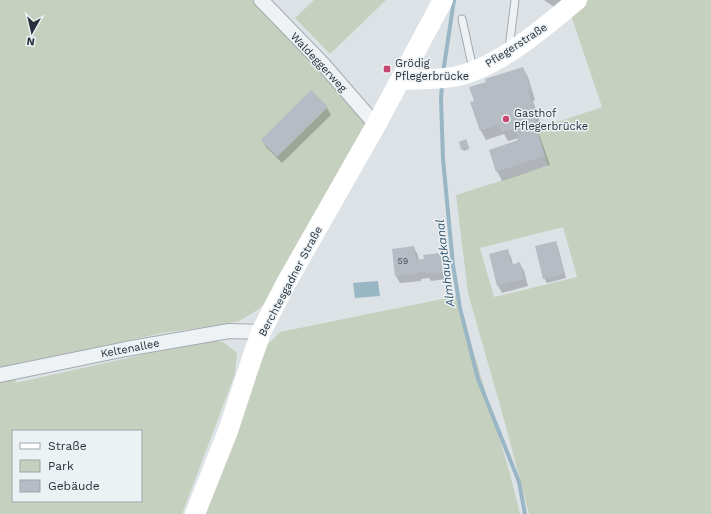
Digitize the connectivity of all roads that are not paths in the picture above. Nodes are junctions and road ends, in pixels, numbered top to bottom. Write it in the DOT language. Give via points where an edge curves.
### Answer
graph roads {
  1 [pos="261,0"];
  2 [pos="515,0"];
  3 [pos="577,0"];
  4 [pos="442,3"];
  5 [pos="462,19"];
  6 [pos="509,52"];
  7 [pos="474,71"];
  8 [pos="400,80"];
  9 [pos="376,125"];
  10 [pos="261,332"];
  11 [pos="0,375"];
  12 [pos="194,514"];
  1 -- 9 [label="street, Waldeggerweg" via="323,64"];
  2 -- 6 [label="lane"];
  3 -- 6 [label="main road, Pflegerstraße" via="546,27"];
  4 -- 8 [label="main road, Berchtesgadner Straße"];
  5 -- 7 [label="lane"];
  6 -- 7 [label="main road, Pflegerstraße"];
  7 -- 8 [label="main road, Pflegerstraße" via="443,77"];
  8 -- 9 [label="main road, Berchtesgadner Straße"];
  9 -- 10 [label="main road, Berchtesgadner Straße"];
  10 -- 11 [label="street, Keltenallee" via="229,331 126,348"];
  10 -- 12 [label="main road, Berchtesgadner Straße" via="228,432"];
}
